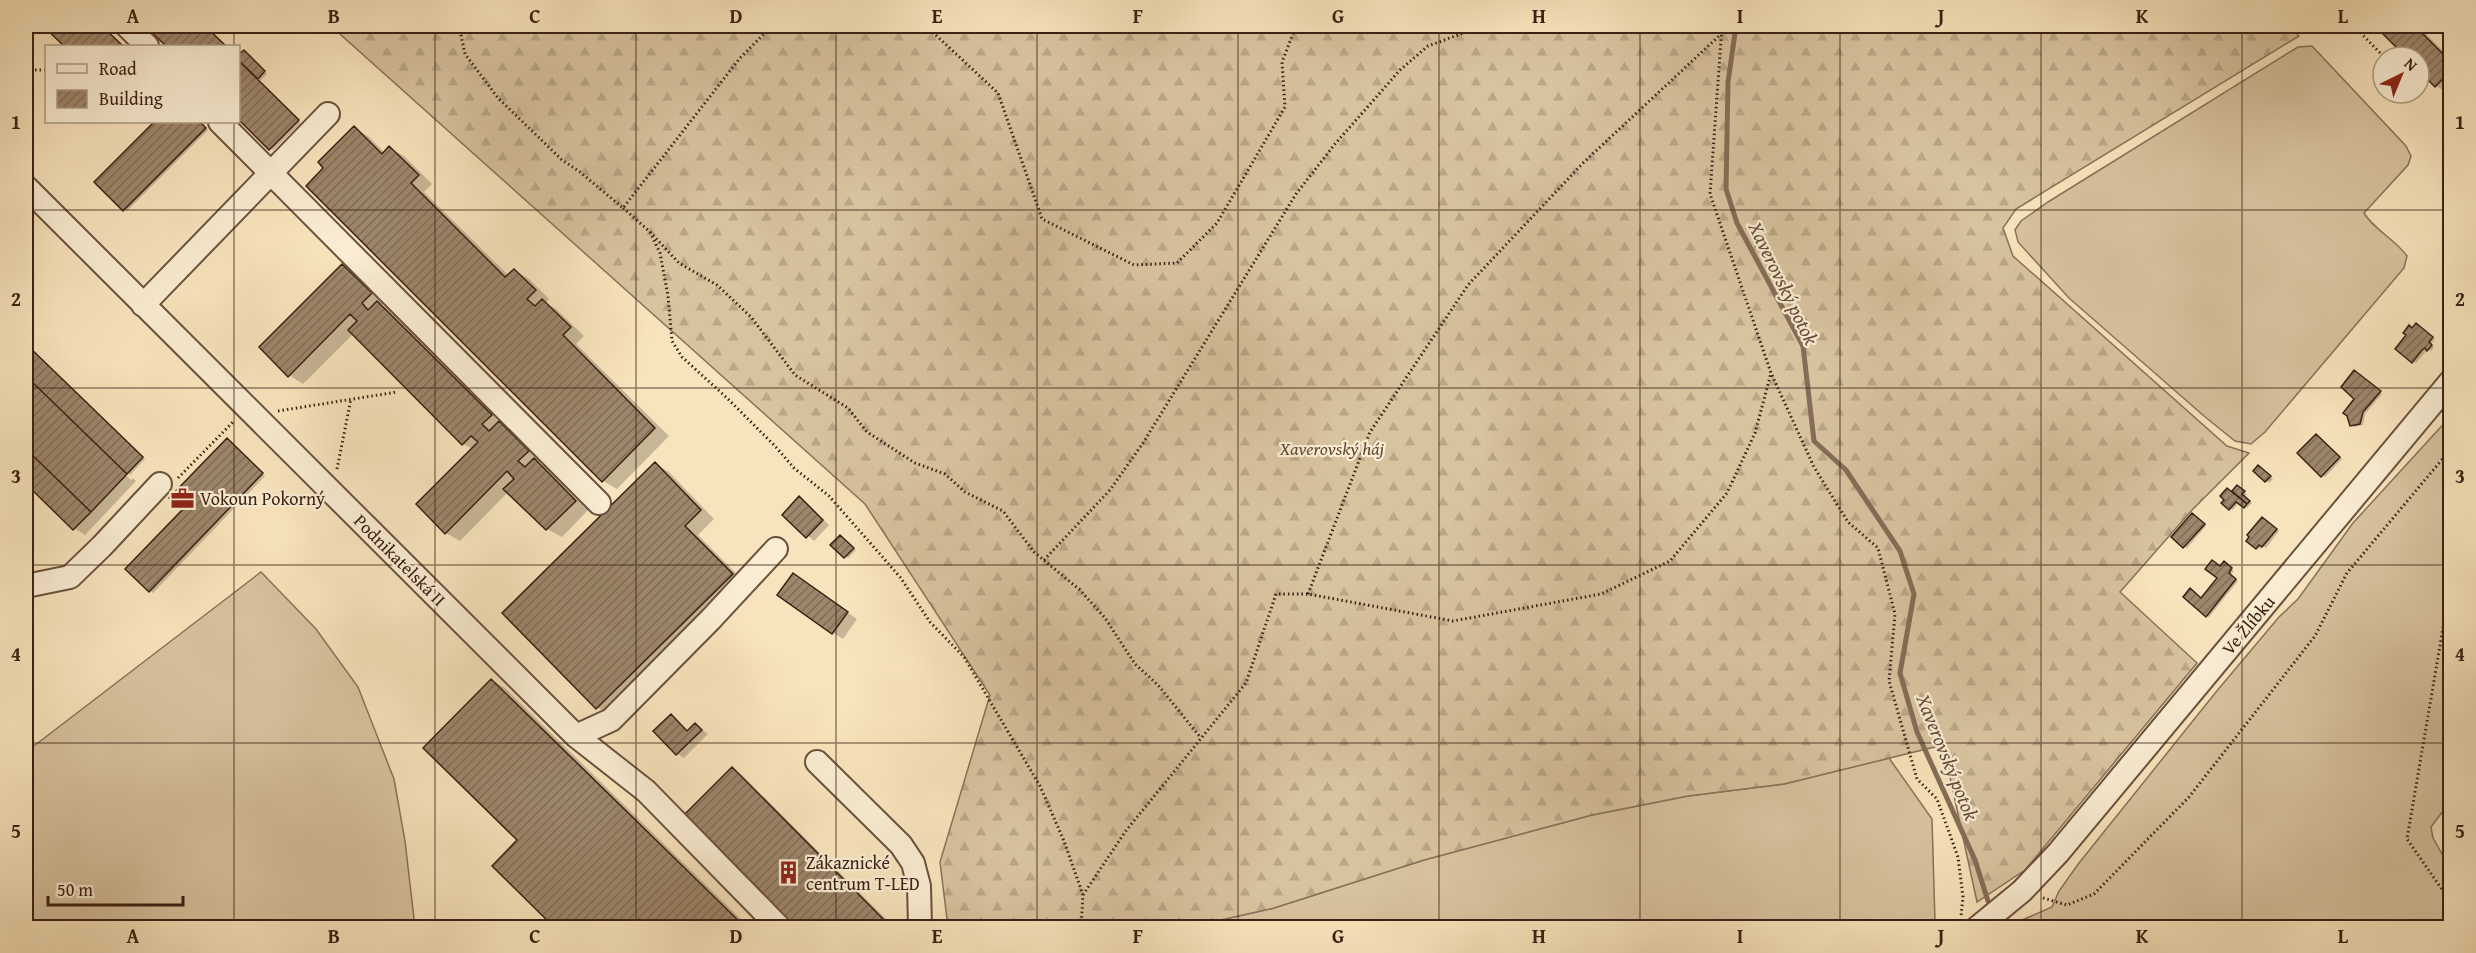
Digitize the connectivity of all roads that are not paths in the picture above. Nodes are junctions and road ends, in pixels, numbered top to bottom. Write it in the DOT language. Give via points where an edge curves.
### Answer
graph roads {
  1 [pos="127,26"];
  2 [pos="146,45"];
  3 [pos="328,114"];
  4 [pos="221,123"];
  5 [pos="271,174"];
  6 [pos="26,188"];
  7 [pos="143,305"];
  8 [pos="2451,382"];
  9 [pos="160,484"];
  10 [pos="598,503"];
  11 [pos="776,549"];
  12 [pos="26,586"];
  13 [pos="576,736"];
  14 [pos="818,762"];
  15 [pos="1969,924"];
  16 [pos="780,927"];
  17 [pos="920,927"];
  1 -- 2 [label="street"];
  3 -- 5 [label="street"];
  4 -- 5 [label="street"];
  5 -- 7 [label="street"];
  5 -- 10 [label="street"];
  6 -- 7 [label="street, Podnikatelská Ⅱ"];
  7 -- 13 [label="street, Podnikatelská Ⅱ"];
  8 -- 15 [label="street, Ve Žlíbku" via="2045,866 2022,891"];
  9 -- 12 [label="street" via="70,577"];
  11 -- 13 [label="street" via="611,720"];
  13 -- 16 [label="street, Podnikatelská Ⅱ" via="646,791"];
  14 -- 17 [label="street" via="901,845 913,863 920,886"];
}
